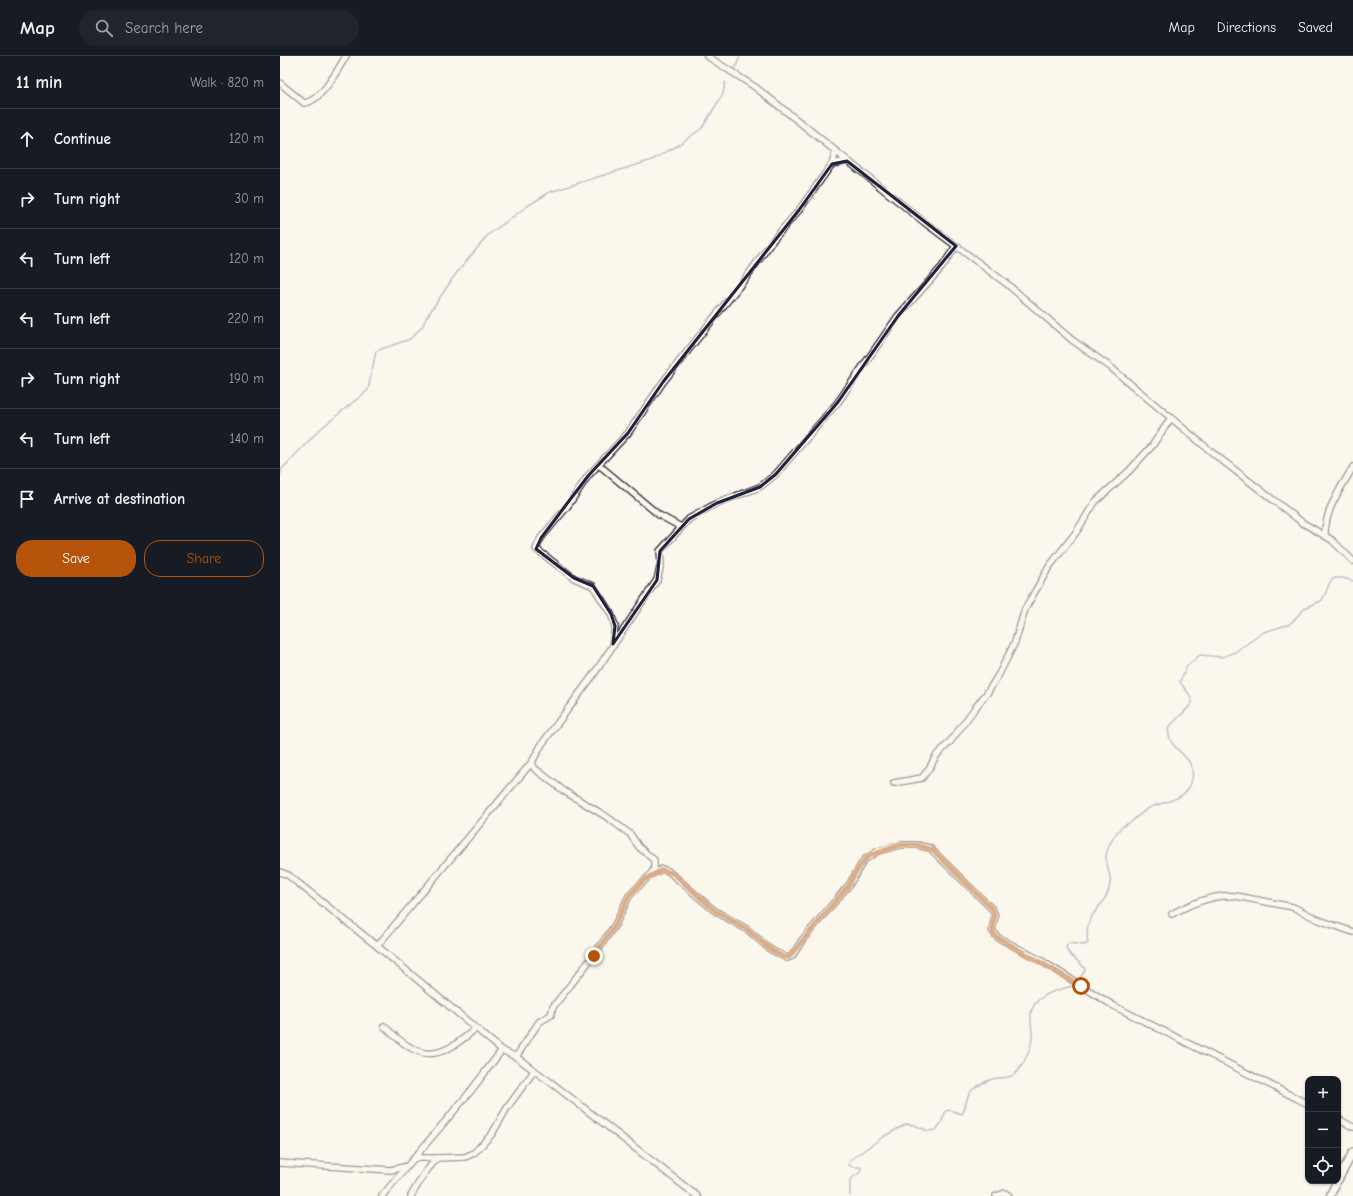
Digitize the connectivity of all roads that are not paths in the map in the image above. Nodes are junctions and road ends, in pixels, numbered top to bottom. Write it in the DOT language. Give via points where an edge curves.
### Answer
graph roads {
  1 [pos="346,56"];
  2 [pos="707,56"];
  3 [pos="280,83"];
  4 [pos="836,151"];
  5 [pos="847,161"];
  6 [pos="832,164"];
  7 [pos="956,246"];
  8 [pos="1171,418"];
  9 [pos="599,465"];
  10 [pos="1353,468"];
  11 [pos="681,527"];
  12 [pos="1325,536"];
  13 [pos="1353,561"];
  14 [pos="613,644"];
  15 [pos="532,762"];
  16 [pos="894,783"];
  17 [pos="280,872"];
  18 [pos="651,874"];
  19 [pos="1172,914"];
  20 [pos="1353,932"];
  21 [pos="378,946"];
  22 [pos="384,1026"];
  23 [pos="475,1028"];
  24 [pos="502,1050"];
  25 [pos="516,1058"];
  26 [pos="534,1071"];
  27 [pos="1305,1102"];
  28 [pos="1341,1121"];
  29 [pos="1353,1127"];
  30 [pos="1353,1152"];
  31 [pos="415,1158"];
  32 [pos="437,1158"];
  33 [pos="280,1163"];
  34 [pos="408,1166"];
  35 [pos="1341,1174"];
  36 [pos="1336,1184"];
  37 [pos="382,1196"];
  38 [pos="411,1196"];
  39 [pos="697,1196"];
  40 [pos="996,1196"];
  41 [pos="1009,1196"];
  42 [pos="1330,1196"];
  1 -- 3 [label="street" via="337,73 312,102 300,101"];
  2 -- 4 [label="street" via="755,87"];
  4 -- 5 [label="street"];
  4 -- 6 [label="street"];
  5 -- 6 [label="street"];
  5 -- 7 [label="street"];
  6 -- 9 [label="street" via="799,210 663,382 628,433"];
  7 -- 8 [label="street" via="1007,284 1072,340"];
  7 -- 11 [label="street" via="898,316 838,402 776,474 760,487 717,503 697,514"];
  8 -- 12 [label="street" via="1303,523"];
  8 -- 16 [label="street" via="1152,446 1095,502 1077,531 1053,560 1025,609 1014,642 988,693 936,756 922,778"];
  9 -- 11 [label="street" via="659,516"];
  9 -- 14 [label="street" via="540,538 536,549 574,578 593,586 611,614 615,626"];
  10 -- 12 [label="street" via="1331,506 1325,523"];
  11 -- 14 [label="street" via="660,551 661,564 657,580"];
  12 -- 13 [label="street"];
  14 -- 15 [label="street"];
  15 -- 18 [label="street" via="534,768 559,787 630,834 639,847 654,860"];
  15 -- 21 [label="street"];
  17 -- 21 [label="street" via="288,875"];
  18 -- 25 [label="street" via="629,896 615,925 594,956 553,1007 551,1015 539,1022"];
  18 -- 27 [label="street" via="668,870 715,911 748,930 771,950 787,958 792,956 803,939 849,885 868,856 900,845 927,847 993,910 995,916 992,930 995,936 1040,960 1114,1006"];
  19 -- 20 [label="street" via="1184,907 1228,895 1293,907"];
  21 -- 23 [label="street"];
  22 -- 23 [label="street" via="400,1042 424,1054 433,1054 451,1047"];
  23 -- 24 [label="street"];
  24 -- 25 [label="street"];
  24 -- 31 [label="street"];
  25 -- 26 [label="street"];
  26 -- 32 [label="street" via="506,1108 492,1134 474,1153 465,1157"];
  26 -- 39 [label="street"];
  28 -- 29 [label="street"];
  30 -- 35 [label="street"];
  31 -- 32 [label="street"];
  31 -- 34 [label="street"];
  32 -- 38 [label="street"];
  33 -- 34 [label="street" via="391,1170"];
  34 -- 37 [label="street"];
  36 -- 42 [label="street"];
  40 -- 41 [label="street" via="1005,1193"];
}
